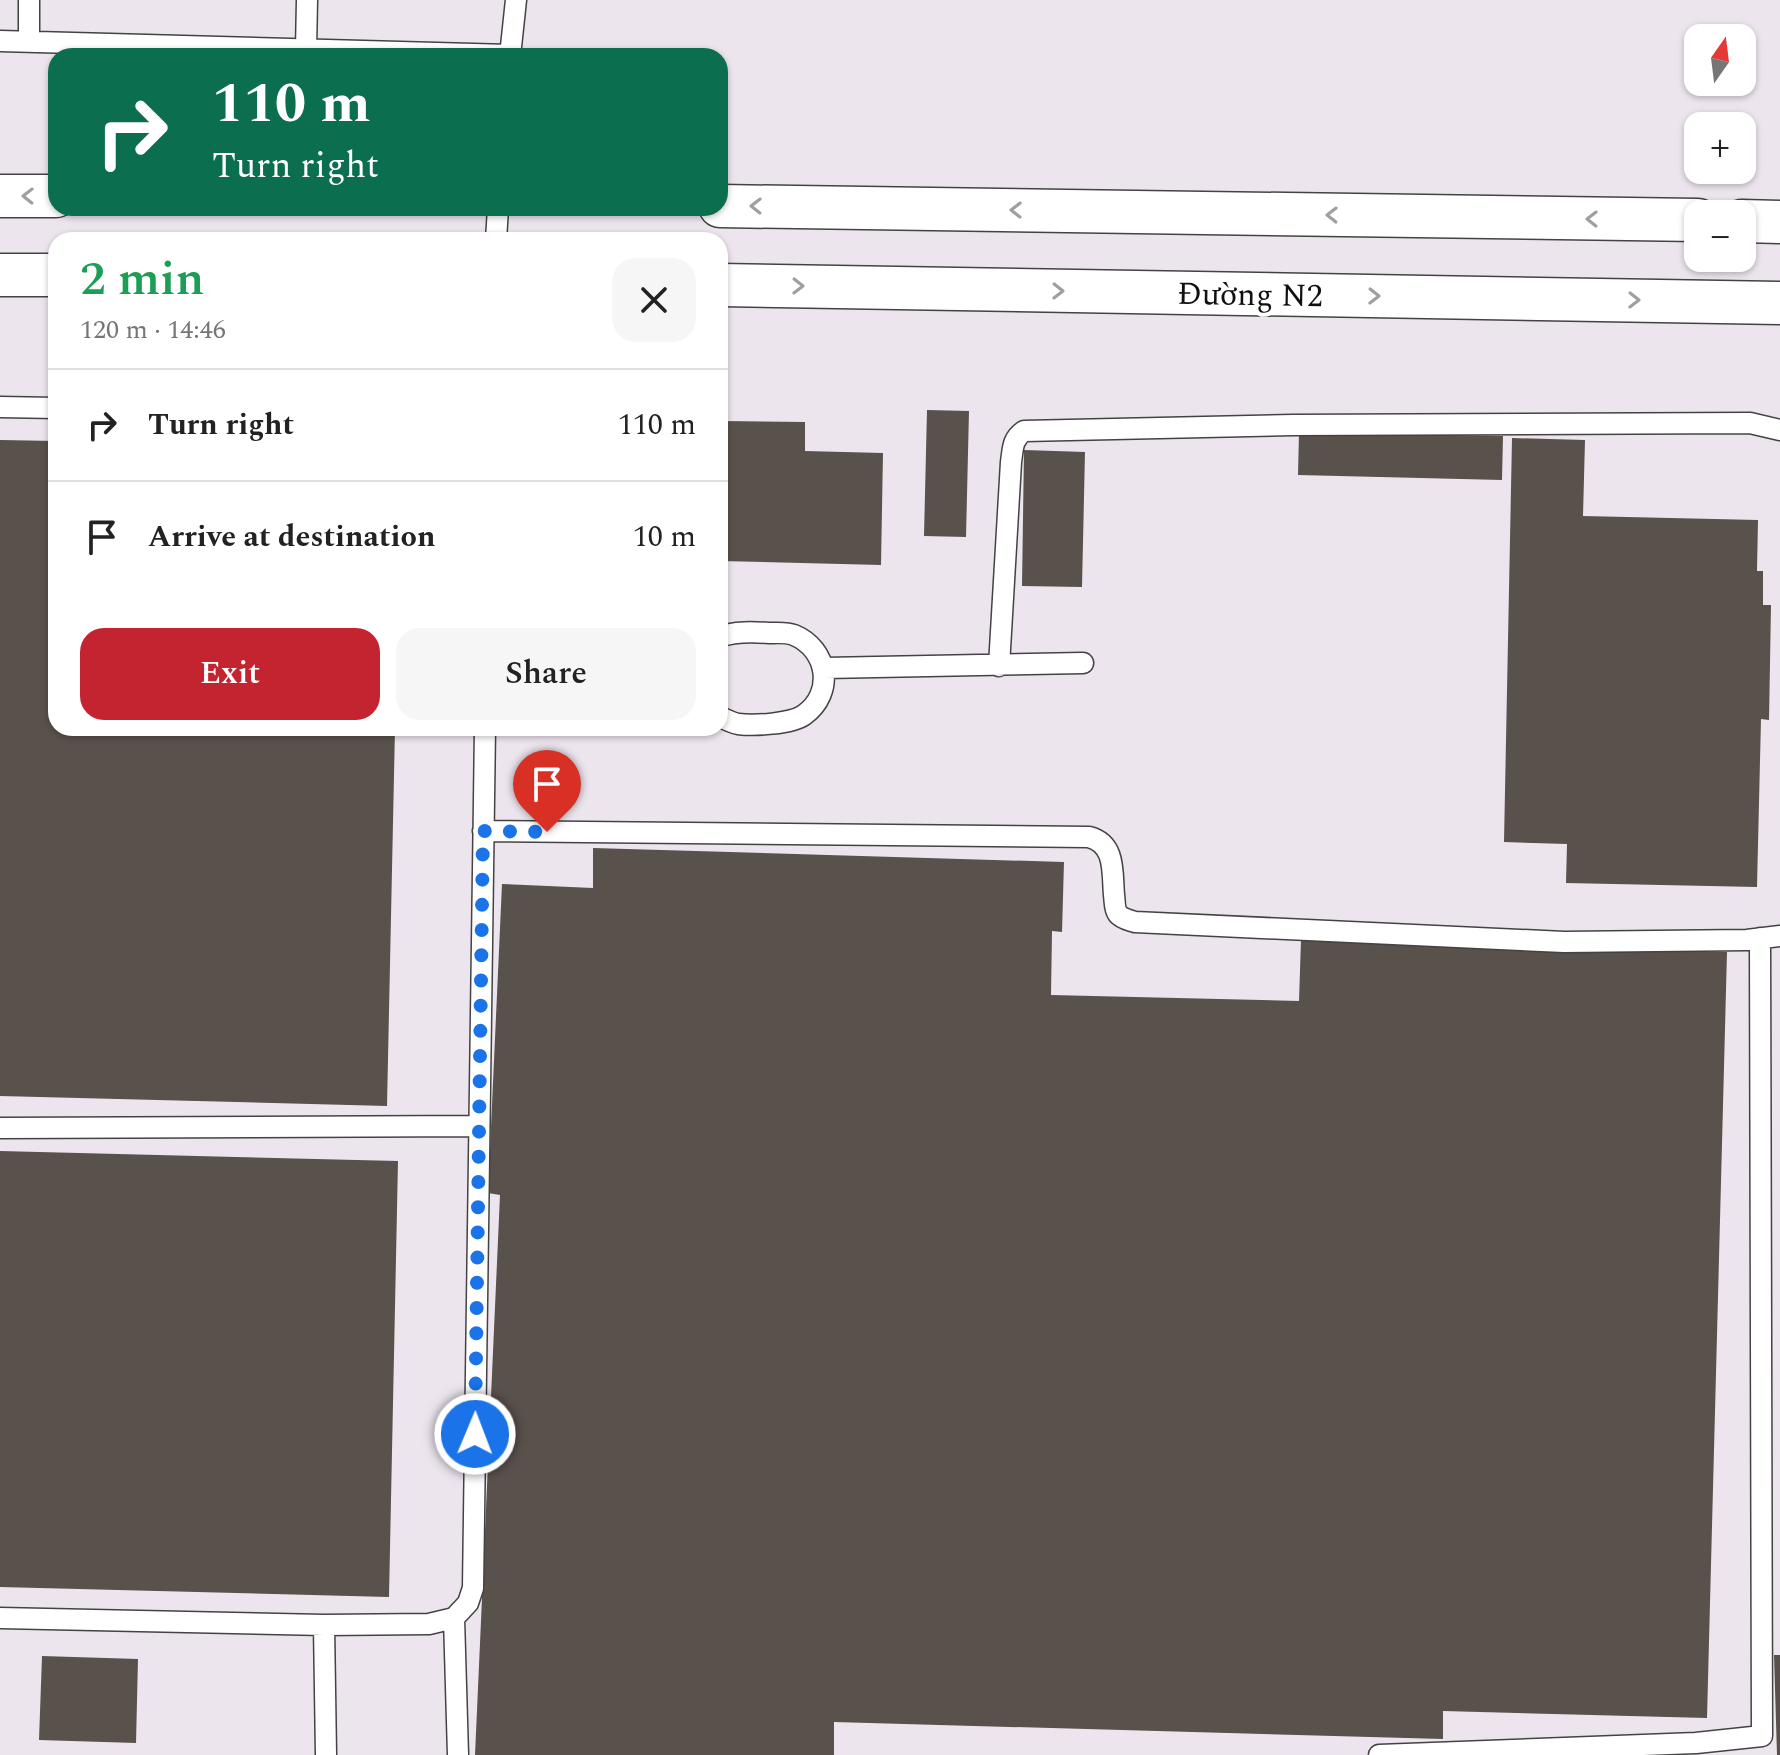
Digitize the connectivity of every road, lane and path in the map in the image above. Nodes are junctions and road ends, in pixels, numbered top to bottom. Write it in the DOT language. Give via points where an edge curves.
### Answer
graph roads {
  1 [pos="29,0"];
  2 [pos="307,0"];
  3 [pos="516,0"];
  4 [pos="0,41"];
  5 [pos="29,41"];
  6 [pos="271,48"];
  7 [pos="306,48"];
  8 [pos="511,48"];
  9 [pos="0,196"];
  10 [pos="48,196"];
  11 [pos="728,206"];
  12 [pos="1684,220"];
  13 [pos="1756,221"];
  14 [pos="1780,222"];
  15 [pos="0,275"];
  16 [pos="48,275"];
  17 [pos="728,285"];
  18 [pos="1780,303"];
  19 [pos="0,407"];
  20 [pos="48,408"];
  21 [pos="1780,430"];
  22 [pos="728,634"];
  23 [pos="1083,663"];
  24 [pos="999,666"];
  25 [pos="825,668"];
  26 [pos="728,720"];
  27 [pos="485,736"];
  28 [pos="483,831"];
  29 [pos="1770,937"];
  30 [pos="479,1126"];
  31 [pos="0,1128"];
  32 [pos="0,1618"];
  33 [pos="454,1618"];
  34 [pos="324,1625"];
  35 [pos="1762,1745"];
  36 [pos="326,1755"];
  37 [pos="458,1755"];
  38 [pos="1379,1755"];
  1 -- 5 [label="lane"];
  2 -- 7 [label="lane"];
  3 -- 8 [label="lane"];
  4 -- 5 [label="lane"];
  5 -- 6 [label="lane"];
  10 -- 9 [label="street, one-way"];
  12 -- 11 [label="street, one-way"];
  13 -- 14 [label="street"];
  15 -- 16 [label="street"];
  17 -- 18 [label="street, Đường N2, one-way"];
  19 -- 20 [label="lane"];
  21 -- 24 [label="lane" via="1735,423 1024,431 1013,444"];
  22 -- 25 [label="lane" via="793,634"];
  23 -- 24 [label="lane"];
  24 -- 25 [label="lane"];
  25 -- 26 [label="lane" via="822,695 803,716 783,723"];
  27 -- 28 [label="lane"];
  28 -- 29 [label="lane" via="1089,837 1107,846 1116,911 1135,922 1564,942"];
  28 -- 30 [label="lane"];
  29 -- 35 [label="lane"];
  30 -- 31 [label="lane"];
  30 -- 33 [label="lane" via="473,1588"];
  32 -- 34 [label="lane"];
  33 -- 34 [label="lane" via="429,1624"];
  33 -- 37 [label="lane"];
  34 -- 36 [label="lane"];
  35 -- 38 [label="lane"];
}
